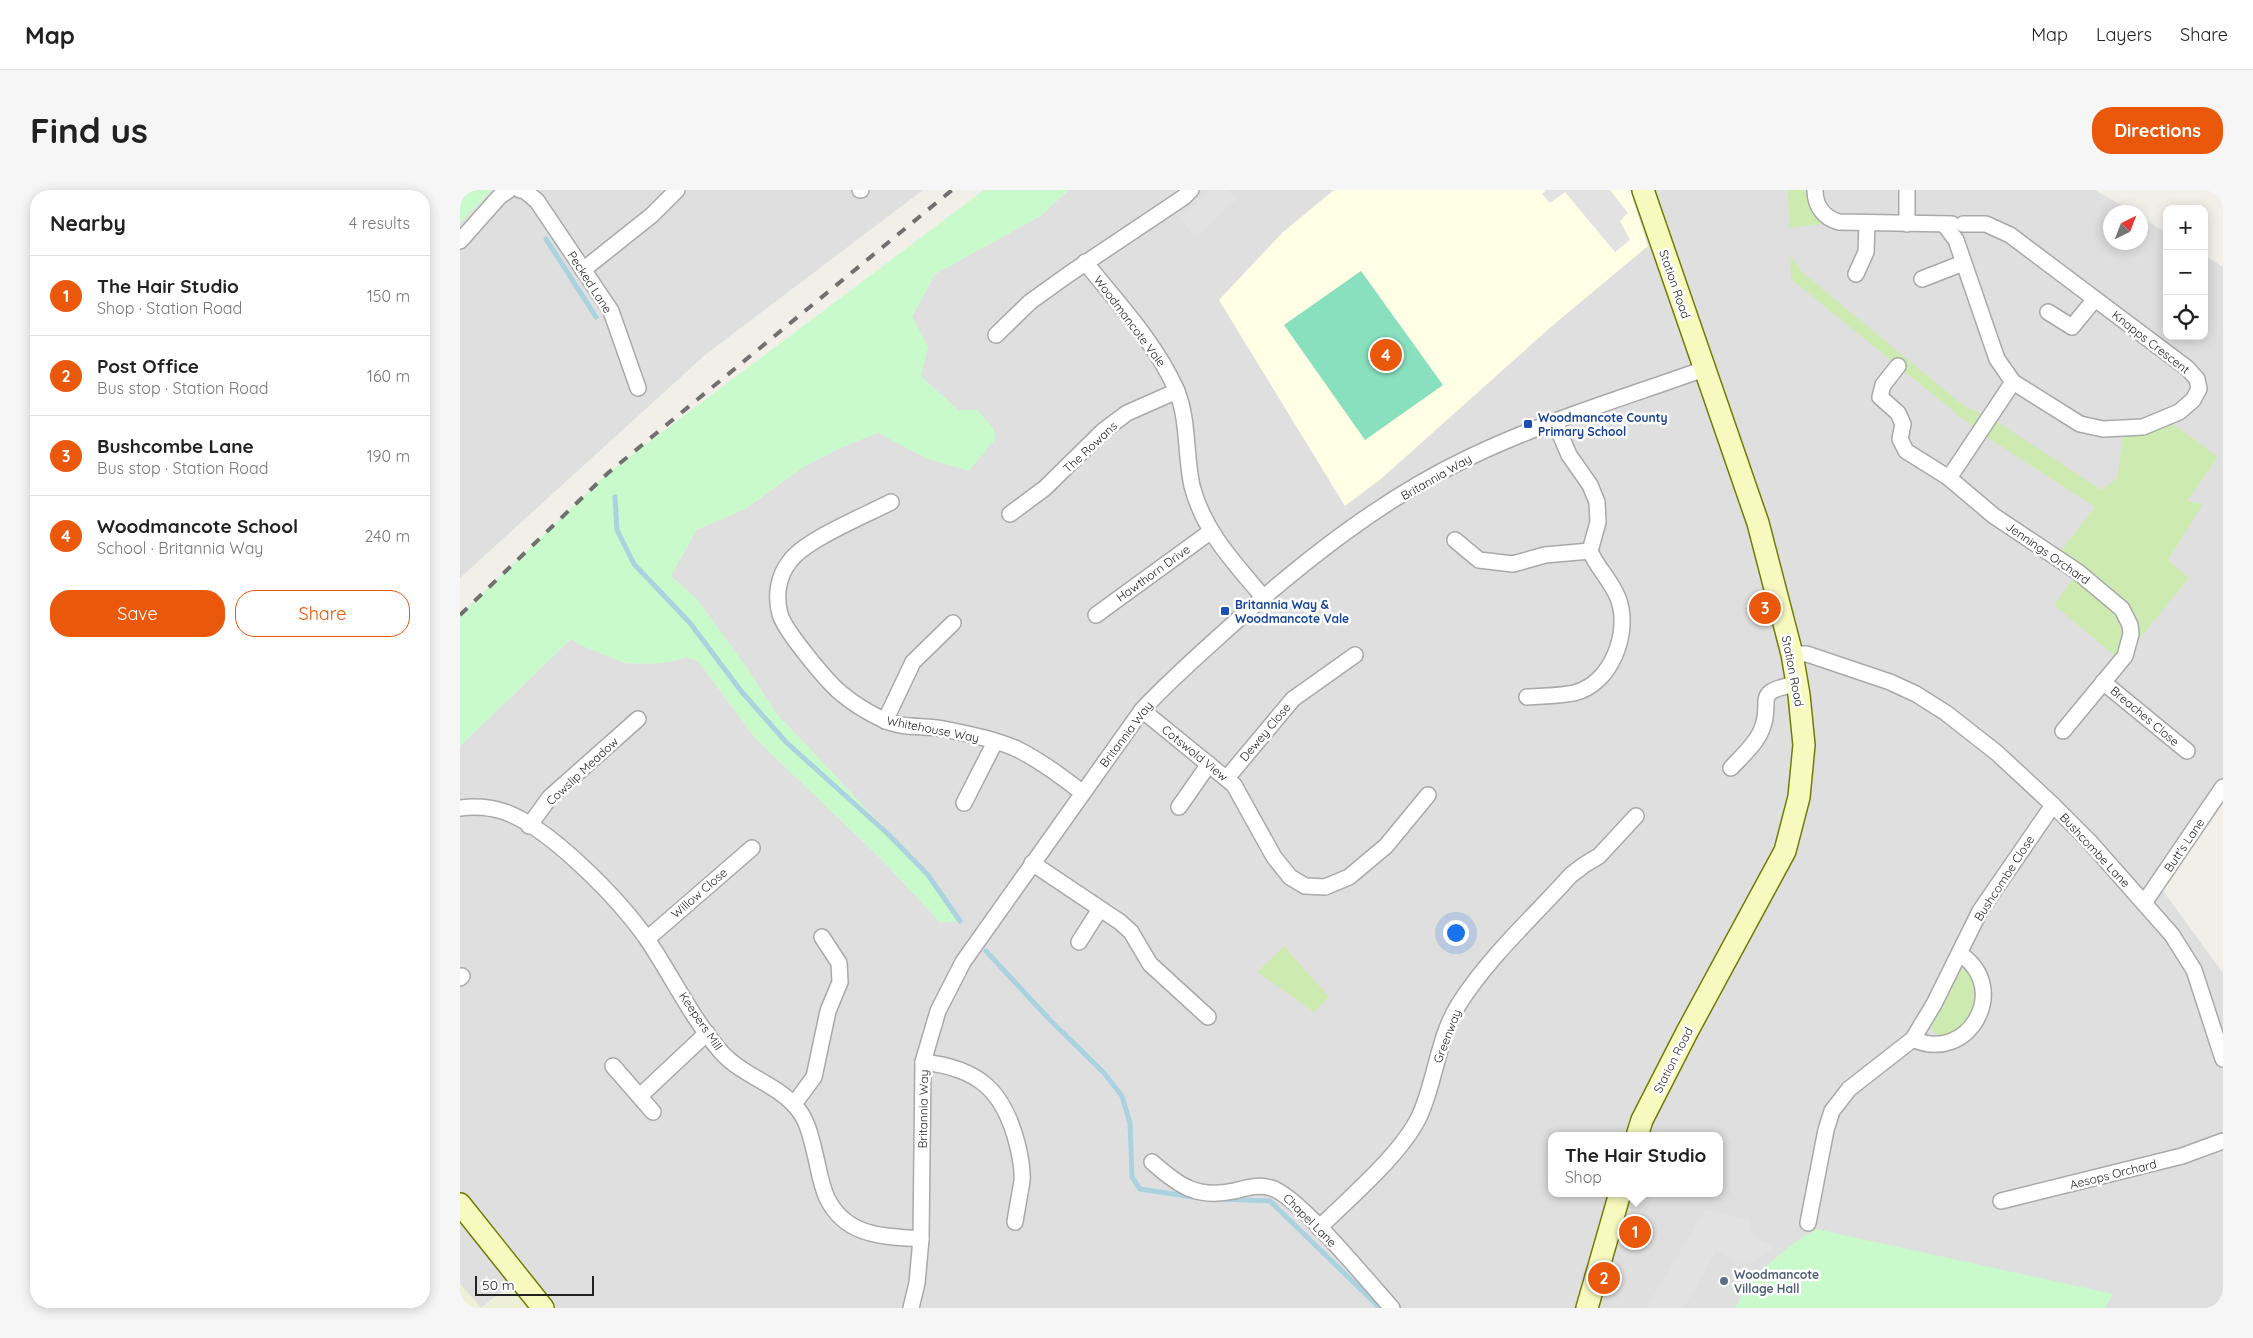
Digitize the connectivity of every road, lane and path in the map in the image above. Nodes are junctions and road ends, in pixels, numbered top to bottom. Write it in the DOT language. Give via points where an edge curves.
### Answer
graph roads {
  1 [pos="509,190"];
  2 [pos="520,190"];
  3 [pos="677,190"];
  4 [pos="1191,190"];
  5 [pos="1643,190"];
  6 [pos="1815,190"];
  7 [pos="1908,190"];
  8 [pos="1867,224"];
  9 [pos="1907,224"];
  10 [pos="1944,224"];
  11 [pos="1964,224"];
  12 [pos="1956,240"];
  13 [pos="460,241"];
  14 [pos="1085,262"];
  15 [pos="1963,263"];
  16 [pos="583,270"];
  17 [pos="1856,274"];
  18 [pos="1922,279"];
  19 [pos="2095,299"];
  20 [pos="2048,312"];
  21 [pos="996,335"];
  22 [pos="1898,366"];
  23 [pos="1704,369"];
  24 [pos="2013,382"];
  25 [pos="638,388"];
  26 [pos="1177,391"];
  27 [pos="1555,422"];
  28 [pos="1948,478"];
  29 [pos="891,502"];
  30 [pos="1010,514"];
  31 [pos="1210,532"];
  32 [pos="1455,540"];
  33 [pos="1590,552"];
  34 [pos="1263,597"];
  35 [pos="1096,615"];
  36 [pos="953,623"];
  37 [pos="1792,654"];
  38 [pos="1355,655"];
  39 [pos="2103,682"];
  40 [pos="1798,684"];
  41 [pos="1528,697"];
  42 [pos="1142,710"];
  43 [pos="638,719"];
  44 [pos="885,721"];
  45 [pos="2063,731"];
  46 [pos="995,742"];
  47 [pos="2187,751"];
  48 [pos="1209,764"];
  49 [pos="1731,768"];
  50 [pos="1227,778"];
  51 [pos="2223,787"];
  52 [pos="1083,793"];
  53 [pos="1428,795"];
  54 [pos="964,803"];
  55 [pos="2053,805"];
  56 [pos="1178,807"];
  57 [pos="460,808"];
  58 [pos="1636,816"];
  59 [pos="529,826"];
  60 [pos="752,848"];
  61 [pos="1032,863"];
  62 [pos="2144,903"];
  63 [pos="1100,909"];
  64 [pos="822,937"];
  65 [pos="647,939"];
  66 [pos="1079,942"];
  67 [pos="1960,954"];
  68 [pos="1208,1018"];
  69 [pos="708,1033"];
  70 [pos="1913,1039"];
  71 [pos="2223,1059"];
  72 [pos="923,1062"];
  73 [pos="613,1066"];
  74 [pos="640,1096"];
  75 [pos="794,1104"];
  76 [pos="653,1112"];
  77 [pos="1638,1132"];
  78 [pos="2223,1141"];
  79 [pos="1152,1162"];
  80 [pos="1619,1197"];
  81 [pos="2001,1201"];
  82 [pos="460,1204"];
  83 [pos="1014,1222"];
  84 [pos="1808,1223"];
  85 [pos="1319,1228"];
  86 [pos="921,1239"];
  87 [pos="542,1308"];
  88 [pos="911,1308"];
  89 [pos="1392,1308"];
  90 [pos="1587,1308"];
  1 -- 13 [label="street"];
  2 -- 16 [label="street, Pecked Lane" via="537,201"];
  3 -- 16 [label="street" via="652,215"];
  4 -- 14 [label="street, Woodmancote Vale"];
  5 -- 23 [label="street, Station Road"];
  6 -- 8 [label="street" via="1821,212 1828,219"];
  7 -- 9 [label="street"];
  8 -- 9 [label="street"];
  8 -- 17 [label="street" via="1866,252"];
  9 -- 10 [label="street"];
  10 -- 11 [label="street, Knapps Crescent"];
  10 -- 12 [label="street, Knapps Crescent"];
  11 -- 12 [label="street"];
  11 -- 19 [label="street, Knapps Crescent" via="1986,224 2010,234"];
  12 -- 15 [label="street, Knapps Crescent"];
  14 -- 21 [label="street, Woodmancote Vale" via="1030,302"];
  14 -- 26 [label="street, Woodmancote Vale" via="1160,359"];
  15 -- 18 [label="street"];
  15 -- 24 [label="street, Knapps Crescent" via="1997,359"];
  16 -- 25 [label="street, Pecked Lane" via="611,311"];
  19 -- 20 [label="street" via="2072,327"];
  19 -- 24 [label="street, Knapps Crescent" via="2187,368 2197,379 2199,389 2193,400 2179,412 2143,427 2103,429 2080,424"];
  22 -- 28 [label="street" via="1883,385 1880,396 1898,413 1903,424 1900,439 1906,451"];
  23 -- 27 [label="street, Britannia Way"];
  23 -- 37 [label="street, Station Road" via="1758,523"];
  24 -- 28 [label="street"];
  26 -- 30 [label="street, The Rowans" via="1121,418 1102,431 1045,488"];
  26 -- 31 [label="street, Woodmancote Vale" via="1192,486"];
  27 -- 33 [label="street" via="1569,455 1590,485 1597,502 1598,522"];
  27 -- 34 [label="street, Britannia Way" via="1471,457 1426,480 1339,537"];
  28 -- 39 [label="street, Jennings Orchard" via="1994,516 2078,572 2122,609 2130,625 2131,642 2125,656"];
  29 -- 44 [label="street, Whitehouse Way" via="798,552 785,569 777,594 780,615 789,634 842,694"];
  31 -- 34 [label="street, Woodmancote Vale"];
  31 -- 35 [label="street, Hawthorn Drive"];
  32 -- 33 [label="street" via="1478,560 1513,564 1545,556"];
  33 -- 41 [label="street" via="1619,600 1622,623 1618,647 1606,669 1587,687 1575,692"];
  34 -- 42 [label="street, Britannia Way" via="1168,682"];
  36 -- 44 [label="street" via="912,662"];
  37 -- 40 [label="street, Station Road"];
  37 -- 55 [label="street, Bushcombe Lane" via="1807,654 1916,694 1997,753"];
  38 -- 50 [label="street, Dewey Close" via="1292,699"];
  39 -- 45 [label="street, Jennings Orchard"];
  39 -- 47 [label="street, Breaches Close"];
  40 -- 49 [label="street" via="1777,688 1768,694 1761,732"];
  40 -- 77 [label="street, Station Road" via="1804,745 1799,797 1785,851 1686,1032"];
  42 -- 48 [label="street, Cotswold View"];
  42 -- 52 [label="street, Britannia Way"];
  43 -- 59 [label="street, Cowslip Meadow" via="550,797"];
  44 -- 46 [label="street, Whitehouse Way"];
  46 -- 52 [label="street, Whitehouse Way" via="1038,761"];
  46 -- 54 [label="street"];
  48 -- 50 [label="street, Cotswold View"];
  48 -- 56 [label="street"];
  50 -- 53 [label="street, Cotswold View" via="1242,797 1274,857 1290,877 1312,888 1325,888 1349,877 1374,858"];
  51 -- 62 [label="street, Butt's Lane"];
  52 -- 61 [label="street, Britannia Way"];
  55 -- 62 [label="street, Bushcombe Lane"];
  55 -- 67 [label="street, Bushcombe Close" via="1980,911"];
  57 -- 59 [label="street, Keepers Mill" via="494,809"];
  58 -- 85 [label="street, Greenway" via="1599,856 1571,875 1480,975 1458,1006 1450,1024 1420,1115 1385,1161"];
  59 -- 65 [label="street, Keepers Mill" via="594,878"];
  60 -- 65 [label="street, Willow Close"];
  61 -- 63 [label="street"];
  61 -- 72 [label="street, Britannia Way" via="963,962 938,1011"];
  62 -- 71 [label="street, Bushcombe Lane" via="2172,935 2194,970"];
  63 -- 66 [label="street"];
  63 -- 68 [label="street" via="1131,932 1150,964"];
  64 -- 75 [label="street" via="839,963 840,982 828,1011 814,1077"];
  65 -- 69 [label="street, Keepers Mill"];
  67 -- 70 [label="street, Bushcombe Close"];
  67 -- 70 [label="street" via="1972,962 1981,979 1983,998 1978,1017 1964,1034 1950,1042 1934,1044"];
  69 -- 74 [label="street"];
  69 -- 75 [label="street, Keepers Mill" via="736,1065"];
  70 -- 84 [label="street, Bushcombe Close" via="1849,1089 1832,1111"];
  72 -- 83 [label="street" via="948,1065 968,1073 1001,1103 1015,1135 1020,1159 1022,1180"];
  72 -- 86 [label="street, Britannia Way"];
  73 -- 74 [label="street"];
  74 -- 76 [label="street"];
  75 -- 86 [label="street, Keepers Mill" via="806,1122 827,1197 838,1214 867,1233"];
  78 -- 81 [label="street, Aesops Orchard" via="2182,1156"];
  79 -- 85 [label="street, Chapel Lane" via="1176,1183 1194,1191 1225,1193 1256,1186 1280,1191"];
  80 -- 90 [label="street"];
  82 -- 87 [label="street"];
  85 -- 89 [label="street, Chapel Lane"];
  86 -- 88 [label="street, Britannia Way"];
}
